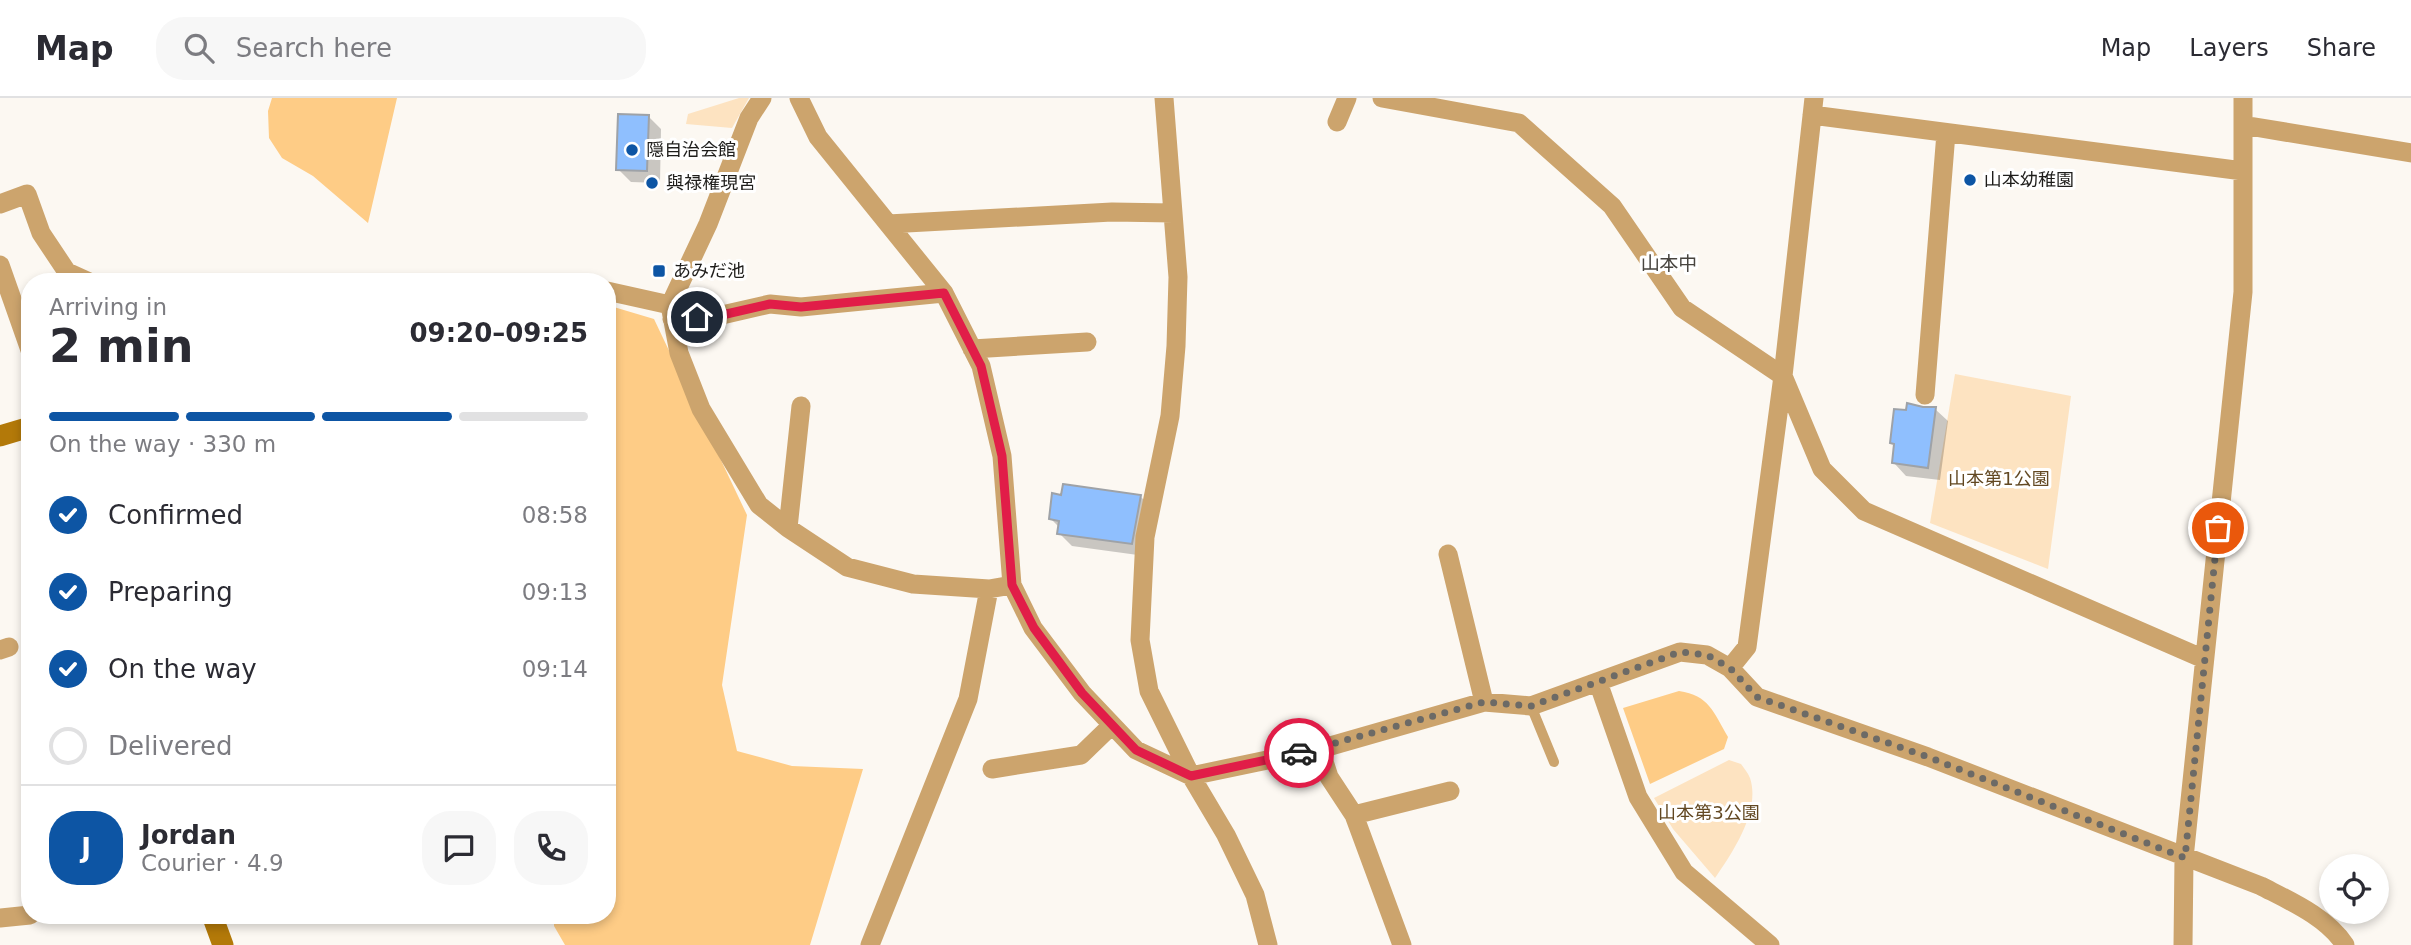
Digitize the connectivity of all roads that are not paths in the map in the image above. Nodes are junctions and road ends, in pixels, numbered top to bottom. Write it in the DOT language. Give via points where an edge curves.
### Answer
graph roads {
  1 [pos="762,98"];
  2 [pos="799,98"];
  3 [pos="1164,98"];
  4 [pos="1346,98"];
  5 [pos="1382,98"];
  6 [pos="2243,98"];
  7 [pos="1813,106"];
  8 [pos="1336,122"];
  9 [pos="2243,125"];
  10 [pos="1946,132"];
  11 [pos="2411,153"];
  12 [pos="2243,171"];
  13 [pos="0,204"];
  14 [pos="1173,213"];
  15 [pos="888,224"];
  16 [pos="0,265"];
  17 [pos="69,273"];
  18 [pos="944,293"];
  19 [pos="616,294"];
  20 [pos="671,312"];
  21 [pos="21,324"];
  22 [pos="1087,342"];
  23 [pos="972,349"];
  24 [pos="1783,376"];
  25 [pos="1925,395"];
  26 [pos="802,406"];
  27 [pos="21,430"];
  28 [pos="0,436"];
  29 [pos="788,527"];
  30 [pos="1448,554"];
  31 [pos="1012,585"];
  32 [pos="989,589"];
  33 [pos="2204,659"];
  34 [pos="1730,668"];
  35 [pos="1598,682"];
  36 [pos="1484,702"];
  37 [pos="1531,706"];
  38 [pos="1112,724"];
  39 [pos="1320,749"];
  40 [pos="1554,762"];
  41 [pos="992,769"];
  42 [pos="1191,776"];
  43 [pos="1450,791"];
  44 [pos="1354,815"];
  45 [pos="2185,858"];
  46 [pos="21,916"];
  47 [pos="0,918"];
  48 [pos="215,924"];
  49 [pos="223,945"];
  50 [pos="870,945"];
  51 [pos="1268,945"];
  52 [pos="1402,945"];
  53 [pos="1770,945"];
  54 [pos="2183,945"];
  55 [pos="2345,945"];
  1 -- 20 [label="street" via="749,118"];
  2 -- 15 [label="street" via="818,137"];
  3 -- 14 [label="street"];
  4 -- 8 [label="street"];
  5 -- 24 [label="street" via="1520,123 1612,206 1682,308"];
  6 -- 9 [label="street"];
  7 -- 10 [label="street"];
  7 -- 24 [label="street"];
  9 -- 11 [label="street"];
  9 -- 12 [label="street"];
  10 -- 12 [label="street"];
  10 -- 25 [label="street"];
  12 -- 33 [label="street" via="2243,292"];
  13 -- 17 [label="street" via="27,194 41,233"];
  14 -- 15 [label="street"];
  14 -- 42 [label="street" via="1178,277 1176,346 1170,416 1145,537 1140,640 1149,691"];
  15 -- 18 [label="street"];
  16 -- 21 [label="street"];
  18 -- 20 [label="street" via="801,307 770,304 722,315"];
  18 -- 23 [label="street"];
  19 -- 20 [label="street"];
  20 -- 29 [label="street" via="679,353 701,409 759,505"];
  22 -- 23 [label="street"];
  23 -- 31 [label="street" via="981,366 1002,456"];
  24 -- 33 [label="street" via="1822,469 1864,511"];
  24 -- 34 [label="street" via="1747,647"];
  26 -- 29 [label="street"];
  27 -- 28 [label="street"];
  29 -- 32 [label="street" via="847,567 913,584"];
  30 -- 36 [label="street"];
  31 -- 32 [label="street"];
  31 -- 38 [label="street" via="1034,628 1082,693"];
  32 -- 50 [label="street" via="968,699"];
  33 -- 45 [label="street"];
  34 -- 35 [label="street" via="1707,655 1680,652"];
  34 -- 45 [label="street" via="1757,697 1928,757"];
  35 -- 37 [label="street"];
  35 -- 53 [label="street" via="1638,797 1684,872"];
  36 -- 37 [label="street"];
  36 -- 39 [label="street"];
  37 -- 40 [label="lane"];
  38 -- 41 [label="street" via="1082,755"];
  38 -- 42 [label="street" via="1136,750"];
  39 -- 42 [label="street"];
  39 -- 44 [label="street" via="1329,777"];
  42 -- 51 [label="street" via="1255,895"];
  43 -- 44 [label="street"];
  44 -- 52 [label="street"];
  45 -- 54 [label="street"];
  45 -- 55 [label="street" via="2299,905 2338,934"];
  46 -- 47 [label="street"];
  48 -- 49 [label="street"];
}
